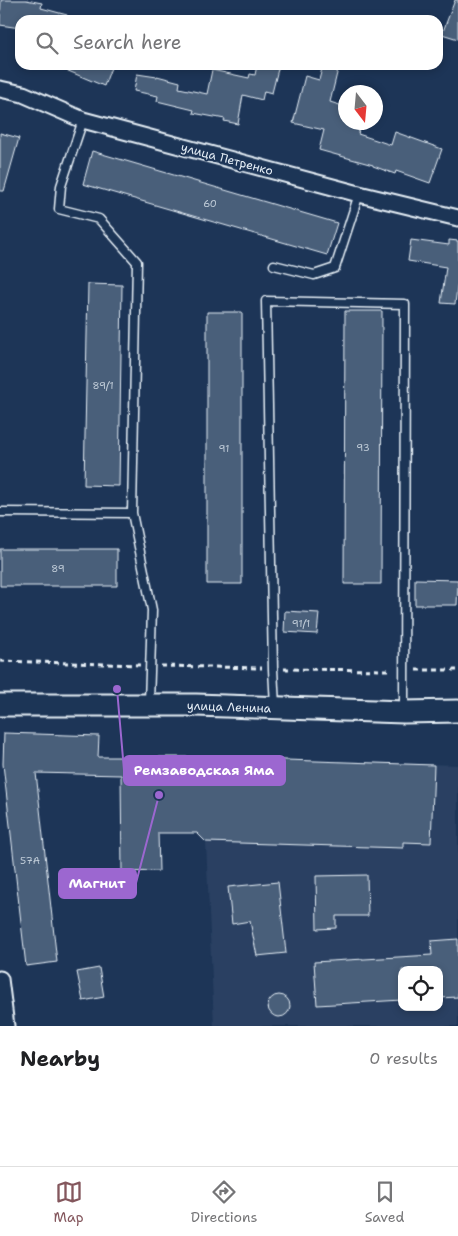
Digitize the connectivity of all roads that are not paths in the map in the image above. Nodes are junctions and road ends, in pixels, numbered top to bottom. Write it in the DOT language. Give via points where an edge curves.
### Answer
graph roads {
  1 [pos="0,89"];
  2 [pos="83,120"];
  3 [pos="359,194"];
  4 [pos="458,218"];
  5 [pos="274,265"];
  6 [pos="0,512"];
  7 [pos="132,513"];
  8 [pos="0,705"];
  9 [pos="149,705"];
  10 [pos="276,708"];
  11 [pos="458,711"];
  12 [pos="404,712"];
  13 [pos="0,979"];
  14 [pos="6,1026"];
  1 -- 2 [label="street, улица Петренко" via="23,94"];
  2 -- 3 [label="street, улица Петренко"];
  2 -- 7 [label="lane" via="61,186 59,209 99,219 137,262"];
  3 -- 4 [label="street, улица Петренко"];
  3 -- 5 [label="lane" via="335,268 314,275"];
  6 -- 7 [label="lane"];
  7 -- 9 [label="lane" via="152,610"];
  8 -- 9 [label="street, улица Ленина"];
  9 -- 10 [label="street, улица Ленина"];
  10 -- 12 [label="street, улица Ленина"];
  10 -- 12 [label="lane" via="266,301 405,304"];
  11 -- 12 [label="street, улица Ленина"];
  13 -- 14 [label="street"];
}
